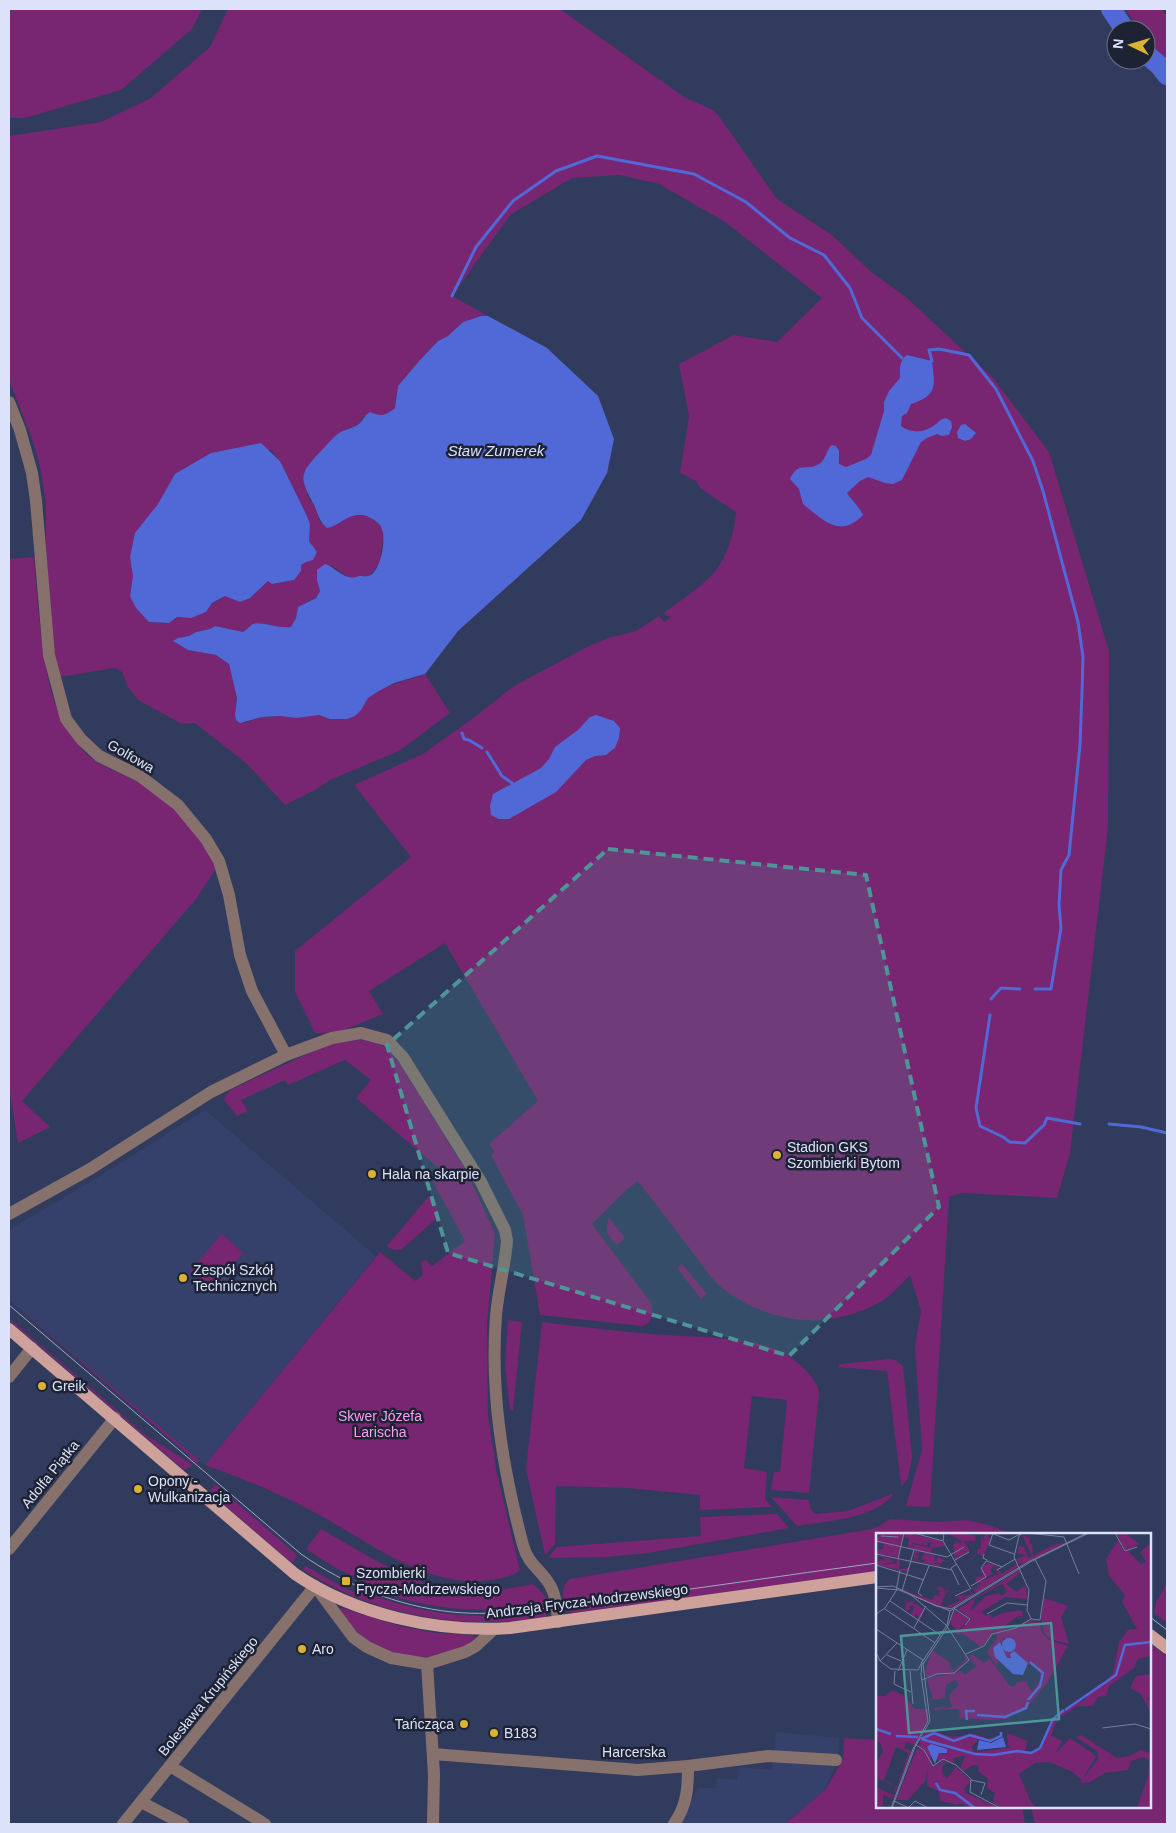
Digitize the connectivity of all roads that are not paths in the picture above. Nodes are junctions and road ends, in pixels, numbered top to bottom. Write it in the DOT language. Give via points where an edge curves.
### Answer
graph roads {
  1 [pos="9,402"];
  2 [pos="286,1055"];
  3 [pos="9,1214"];
  4 [pos="9,1329"];
  5 [pos="32,1348"];
  6 [pos="9,1377"];
  7 [pos="114,1418"];
  8 [pos="9,1549"];
  9 [pos="876,1578"];
  10 [pos="315,1586"];
  11 [pos="558,1622"];
  12 [pos="494,1629"];
  13 [pos="1151,1637"];
  14 [pos="1167,1648"];
  15 [pos="428,1664"];
  16 [pos="433,1754"];
  17 [pos="836,1760"];
  18 [pos="170,1766"];
  19 [pos="688,1766"];
  20 [pos="141,1802"];
  21 [pos="123,1824"];
  22 [pos="183,1824"];
  23 [pos="265,1824"];
  24 [pos="433,1824"];
  25 [pos="674,1824"];
  1 -- 2 [label="street, Golfowa" via="32,473 49,655 66,719 80,739 99,756 140,776 178,805 206,839 219,861 240,955 252,991"];
  2 -- 3 [label="street" via="211,1092 90,1169"];
  2 -- 11 [label="street" via="332,1038 361,1033 387,1040 403,1057 459,1145 505,1230 507,1241 496,1315 495,1352 500,1438 523,1548 531,1564 552,1588"];
  4 -- 5 [label="main road, Andrzeja Frycza-Modrzewskiego"];
  5 -- 6 [label="street"];
  5 -- 7 [label="main road, Andrzeja Frycza-Modrzewskiego"];
  7 -- 8 [label="street, Adolfa Piątka"];
  7 -- 10 [label="main road, Andrzeja Frycza-Modrzewskiego" via="263,1548"];
  9 -- 11 [label="main road, Andrzeja Frycza-Modrzewskiego"];
  10 -- 12 [label="main road, Andrzeja Frycza-Modrzewskiego" via="363,1607 409,1620 447,1627"];
  10 -- 15 [label="street" via="353,1636 367,1647 391,1658"];
  10 -- 18 [label="street, Bolesława Krupińskiego"];
  11 -- 12 [label="main road, Andrzeja Frycza-Modrzewskiego"];
  12 -- 15 [label="street" via="465,1652"];
  13 -- 14 [label="main road"];
  15 -- 16 [label="street"];
  16 -- 19 [label="street, Harcerska" via="638,1770"];
  16 -- 24 [label="street"];
  17 -- 19 [label="street, Harcerska" via="768,1756"];
  18 -- 20 [label="street, Bolesława Krupińskiego"];
  18 -- 23 [label="street"];
  19 -- 25 [label="street" via="685,1806"];
  20 -- 21 [label="street, Bolesława Krupińskiego"];
  20 -- 22 [label="street"];
}
